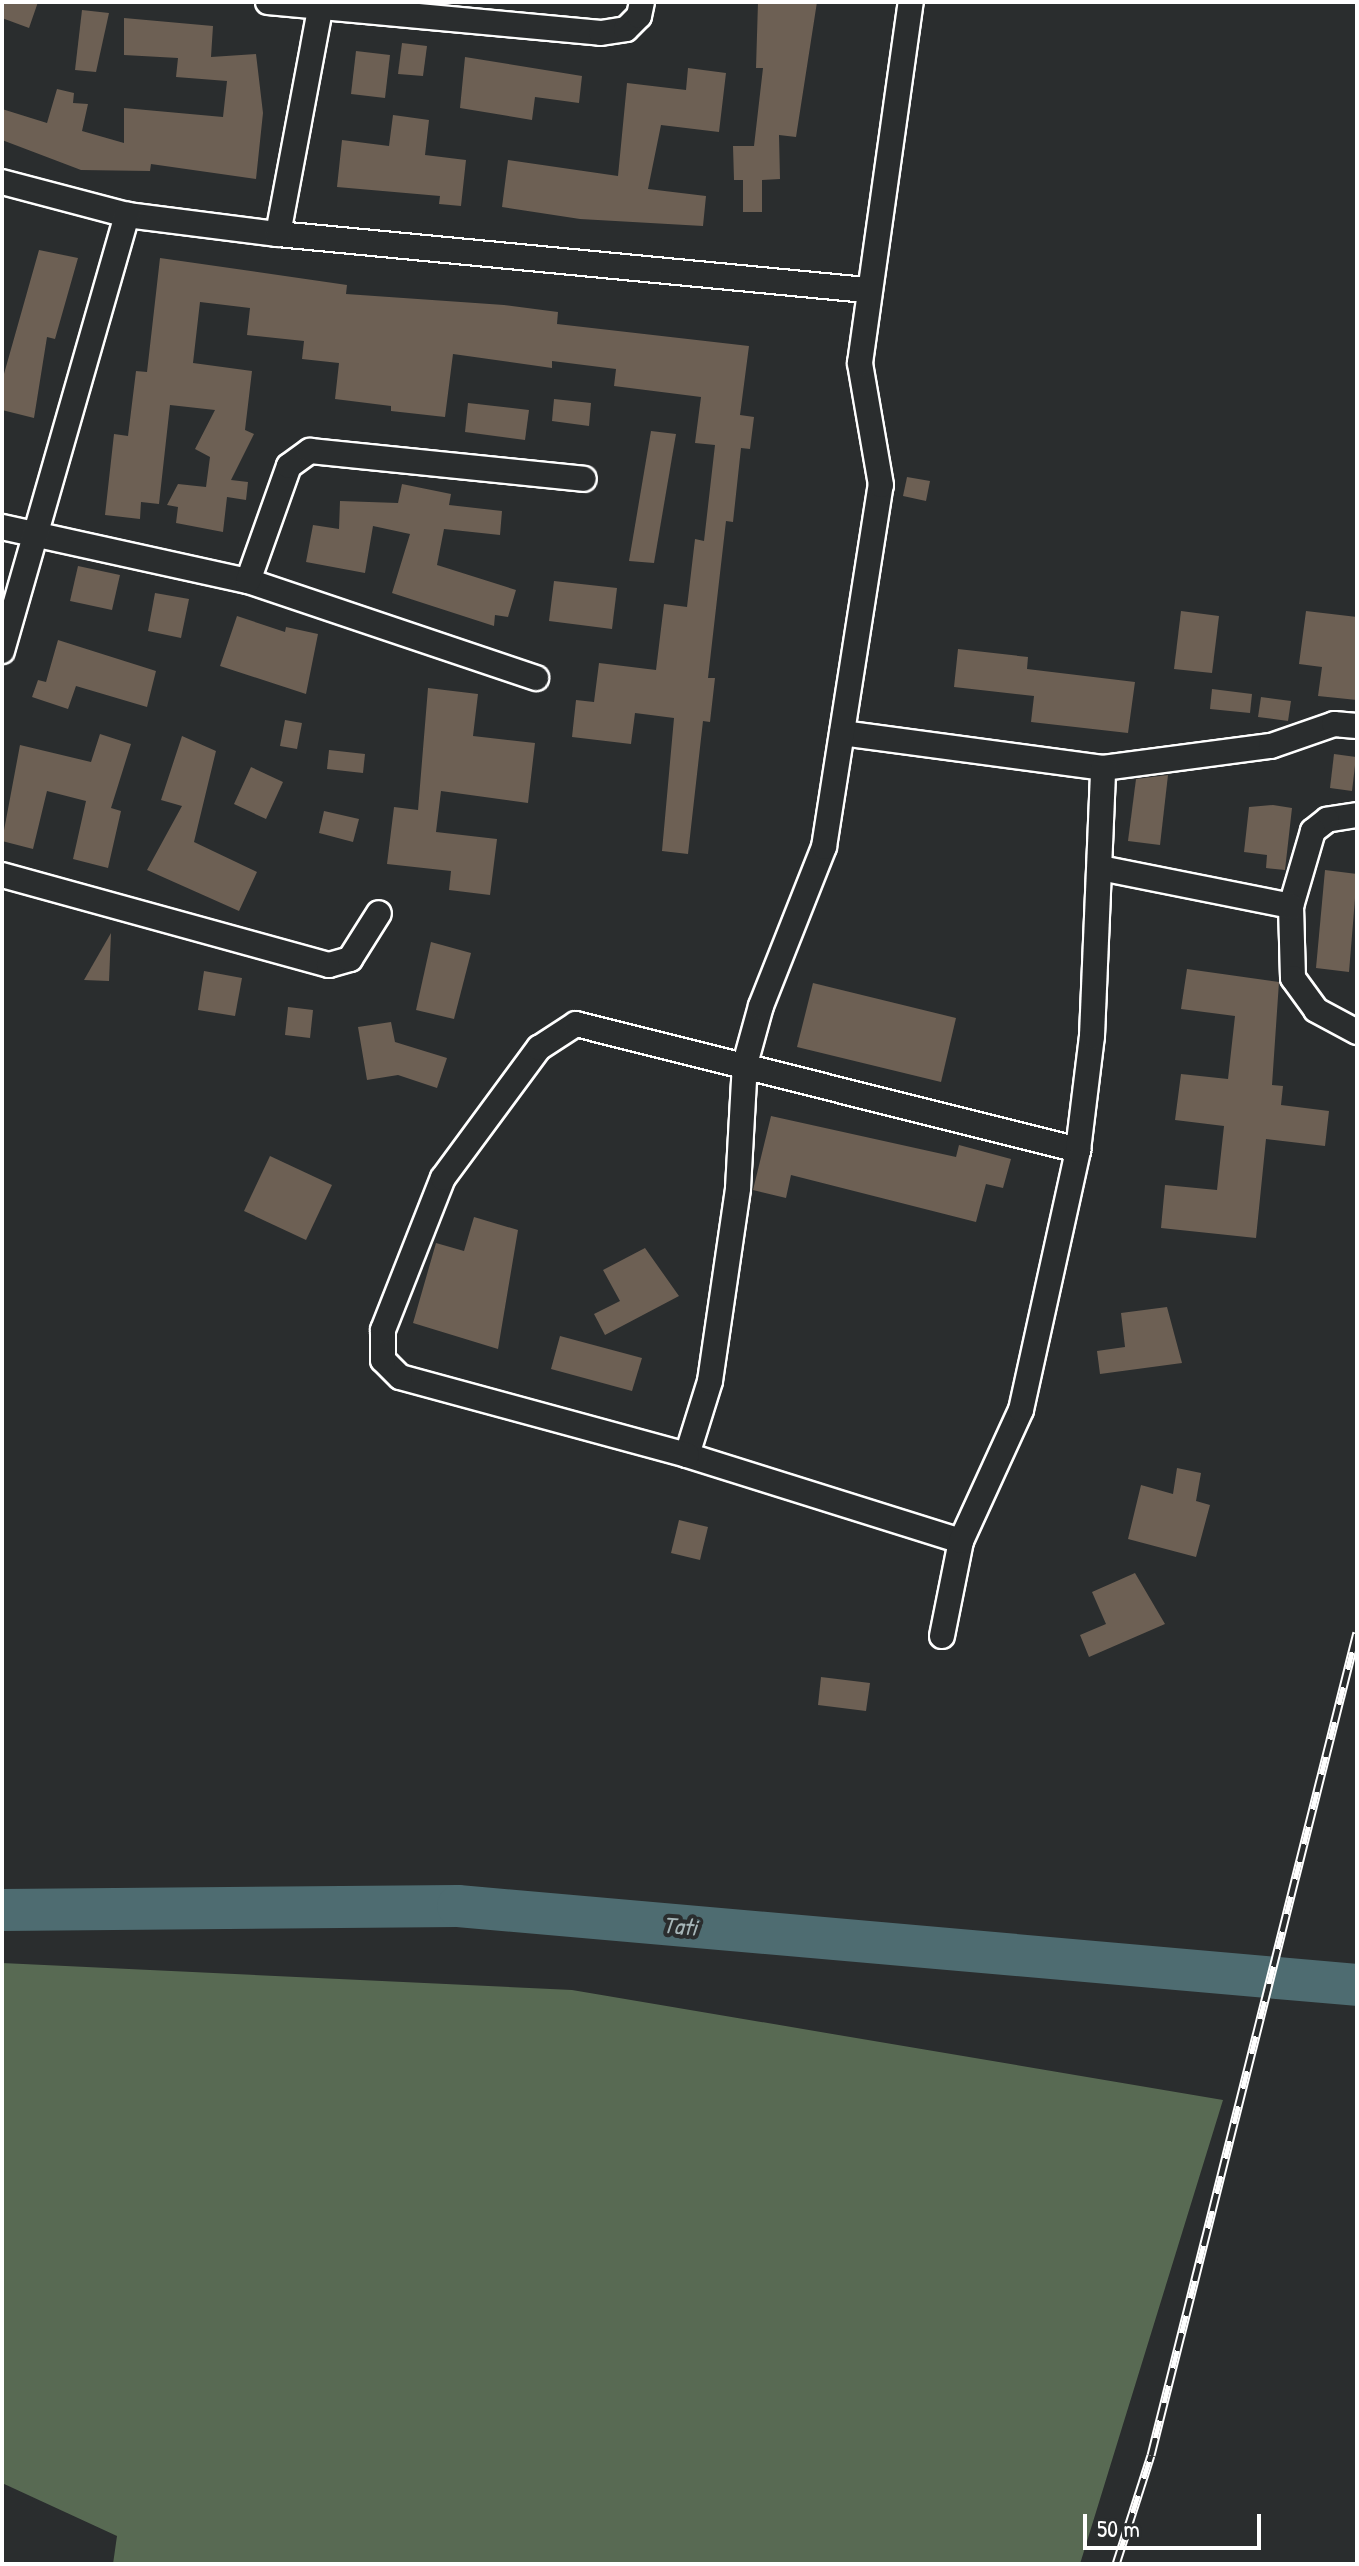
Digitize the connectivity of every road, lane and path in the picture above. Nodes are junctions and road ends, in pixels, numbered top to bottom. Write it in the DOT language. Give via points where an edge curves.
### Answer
graph roads {
  1 [pos="268,2"];
  2 [pos="642,2"];
  3 [pos="911,2"];
  4 [pos="320,9"];
  5 [pos="2,182"];
  6 [pos="127,215"];
  7 [pos="278,234"];
  8 [pos="866,290"];
  9 [pos="584,479"];
  10 [pos="2,527"];
  11 [pos="36,538"];
  12 [pos="248,581"];
  13 [pos="2,651"];
  14 [pos="536,678"];
  15 [pos="1357,726"];
  16 [pos="842,733"];
  17 [pos="1103,768"];
  18 [pos="1357,815"];
  19 [pos="1101,868"];
  20 [pos="2,875"];
  21 [pos="1291,906"];
  22 [pos="379,913"];
  23 [pos="1357,1032"];
  24 [pos="745,1064"];
  25 [pos="1078,1150"];
  26 [pos="687,1455"];
  27 [pos="961,1541"];
  28 [pos="942,1636"];
  1 -- 4 [label="street"];
  2 -- 4 [label="street" via="639,16 626,29 601,33"];
  3 -- 8 [label="street"];
  4 -- 7 [label="street"];
  5 -- 6 [label="street"];
  6 -- 7 [label="street"];
  6 -- 11 [label="street"];
  7 -- 8 [label="street"];
  8 -- 16 [label="street" via="860,363 881,485"];
  9 -- 12 [label="street" via="310,451 289,466"];
  10 -- 11 [label="street"];
  11 -- 12 [label="street"];
  11 -- 13 [label="street"];
  12 -- 14 [label="street"];
  15 -- 17 [label="street" via="1334,724 1271,746"];
  16 -- 17 [label="street"];
  16 -- 24 [label="street" via="824,847 761,1006"];
  17 -- 19 [label="street"];
  18 -- 21 [label="street" via="1327,820 1313,831"];
  19 -- 21 [label="street"];
  19 -- 25 [label="street" via="1092,1036"];
  20 -- 22 [label="street" via="329,965 350,959"];
  21 -- 23 [label="street" via="1293,978 1316,1010"];
  24 -- 25 [label="street"];
  24 -- 26 [label="street" via="738,1188 710,1381"];
  24 -- 26 [label="street" via="593,1025 560,1029 488,1110 443,1178 383,1330 383,1360 400,1377"];
  25 -- 27 [label="street" via="1021,1410"];
  26 -- 27 [label="street"];
  27 -- 28 [label="street"];
}
